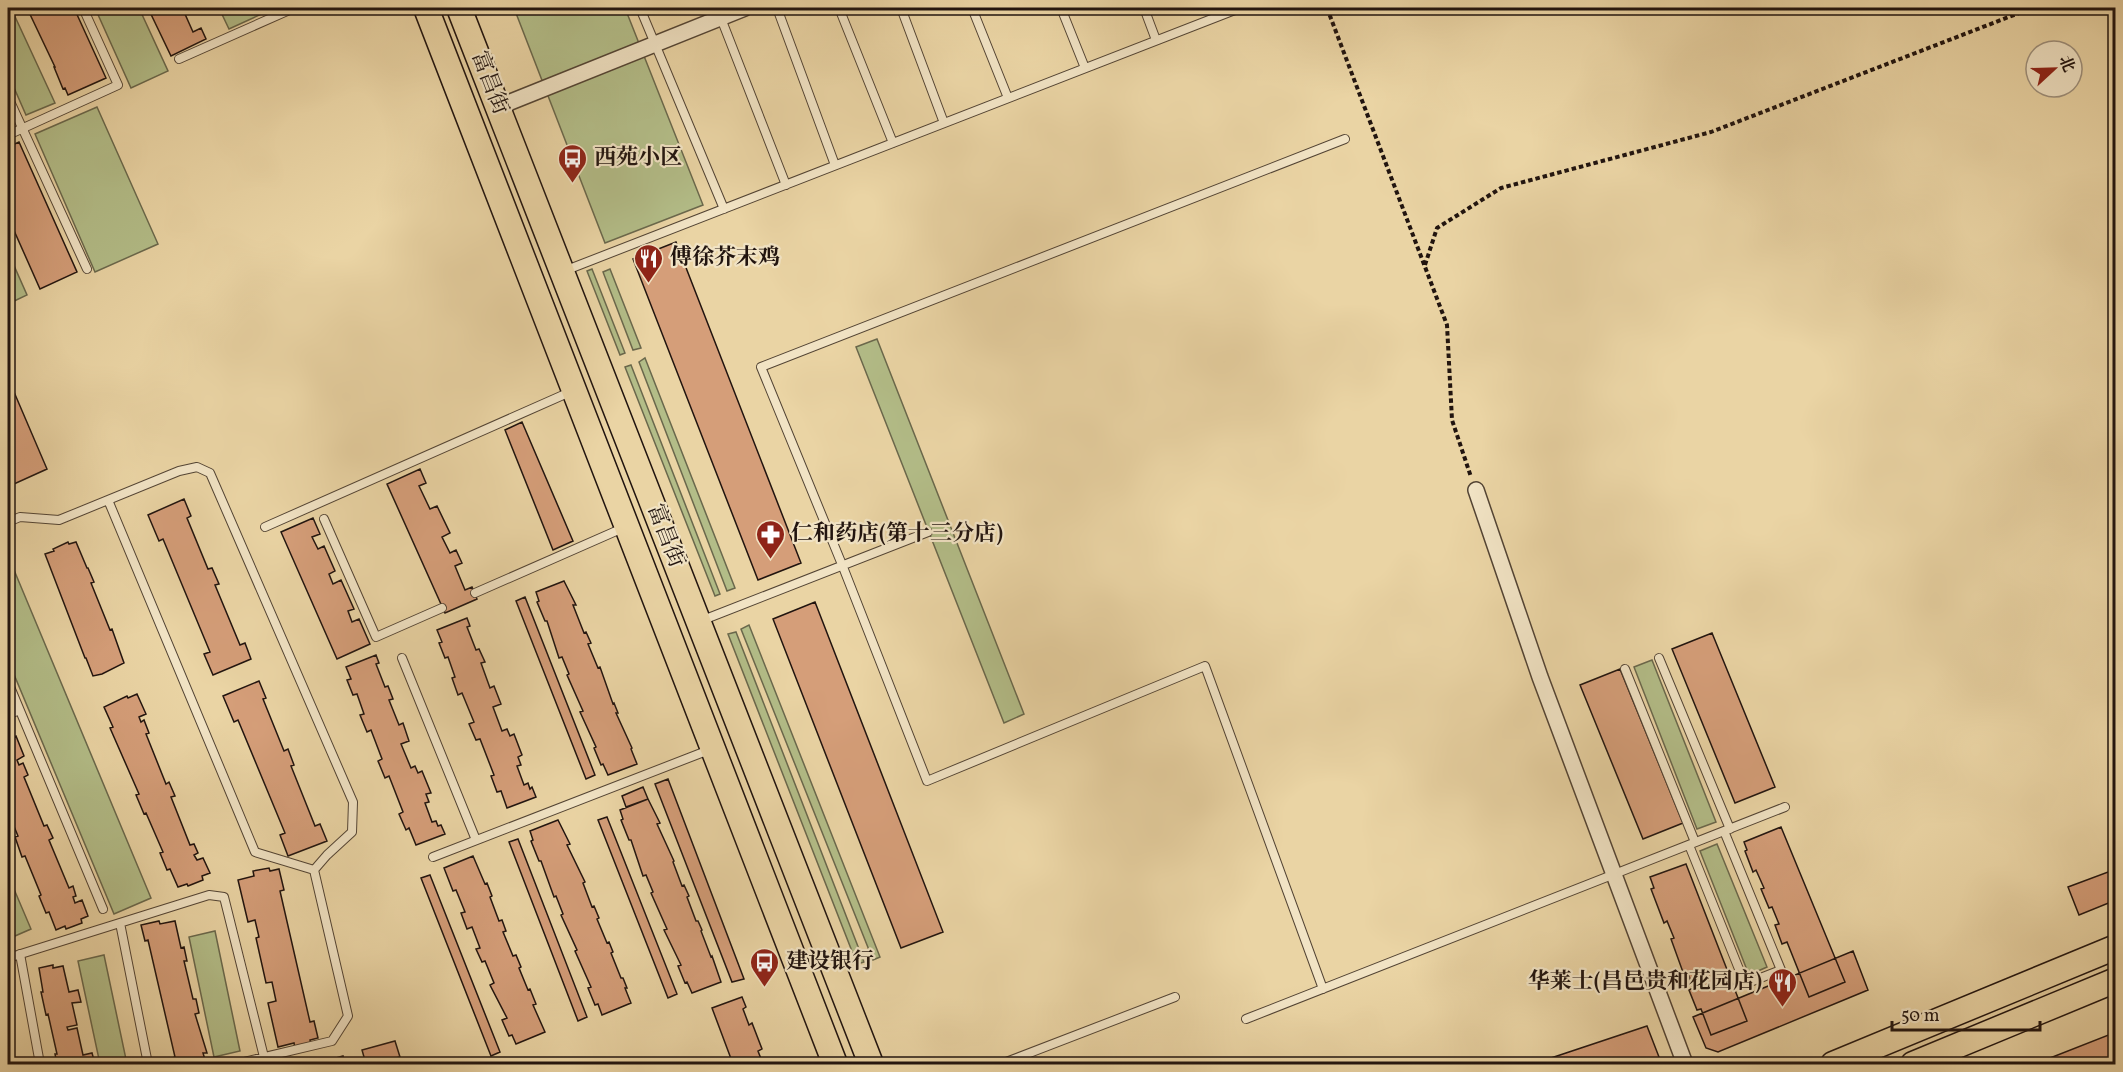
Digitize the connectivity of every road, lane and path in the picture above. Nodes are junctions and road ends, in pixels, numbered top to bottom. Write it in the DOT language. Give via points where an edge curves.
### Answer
graph roads {
  1 [pos="82,8"];
  2 [pos="294,8"];
  3 [pos="426,8"];
  4 [pos="459,8"];
  5 [pos="640,8"];
  6 [pos="745,8"];
  7 [pos="777,8"];
  8 [pos="839,8"];
  9 [pos="901,8"];
  10 [pos="972,8"];
  11 [pos="1060,8"];
  12 [pos="1144,8"];
  13 [pos="1240,8"];
  14 [pos="1327,8"];
  15 [pos="2032,8"];
  16 [pos="1226,10"];
  17 [pos="719,12"];
  18 [pos="1156,40"];
  19 [pos="654,44"];
  20 [pos="179,59"];
  21 [pos="1085,68"];
  22 [pos="8,97"];
  23 [pos="1008,98"];
  24 [pos="498,107"];
  25 [pos="944,123"];
  26 [pos="22,129"];
  27 [pos="8,135"];
  28 [pos="1346,139"];
  29 [pos="893,143"];
  30 [pos="835,165"];
  31 [pos="786,185"];
  32 [pos="724,209"];
  33 [pos="1425,265"];
  34 [pos="87,269"];
  35 [pos="562,272"];
  36 [pos="574,390"];
  37 [pos="1476,490"];
  38 [pos="108,500"];
  39 [pos="324,519"];
  40 [pos="8,522"];
  41 [pos="627,526"];
  42 [pos="265,527"];
  43 [pos="928,532"];
  44 [pos="843,567"];
  45 [pos="475,593"];
  46 [pos="442,608"];
  47 [pos="698,622"];
  48 [pos="402,658"];
  49 [pos="1659,658"];
  50 [pos="1625,669"];
  51 [pos="8,682"];
  52 [pos="19,710"];
  53 [pos="8,715"];
  54 [pos="713,748"];
  55 [pos="1785,807"];
  56 [pos="1727,830"];
  57 [pos="476,840"];
  58 [pos="1692,844"];
  59 [pos="433,857"];
  60 [pos="314,870"];
  61 [pos="1613,875"];
  62 [pos="103,909"];
  63 [pos="120,923"];
  64 [pos="2115,947"];
  65 [pos="20,954"];
  66 [pos="8,958"];
  67 [pos="2115,980"];
  68 [pos="1323,989"];
  69 [pos="1175,997"];
  70 [pos="1246,1019"];
  71 [pos="264,1058"];
  72 [pos="40,1065"];
  73 [pos="148,1065"];
  74 [pos="235,1065"];
  75 [pos="835,1065"];
  76 [pos="871,1065"];
  77 [pos="1001,1065"];
  78 [pos="1685,1065"];
  79 [pos="1833,1065"];
  80 [pos="1913,1065"];
  1 -- 26 [label="lane" via="118,85"];
  2 -- 20 [label="lane"];
  3 -- 36 [label="main road, 富昌街"];
  4 -- 24 [label="main road, 富昌街"];
  5 -- 19 [label="lane"];
  6 -- 17 [label="street"];
  7 -- 30 [label="lane"];
  8 -- 29 [label="lane"];
  9 -- 25 [label="lane"];
  10 -- 23 [label="lane"];
  11 -- 21 [label="lane"];
  12 -- 18 [label="lane"];
  13 -- 16 [label="lane"];
  14 -- 33 [label="path"];
  15 -- 33 [label="path" via="1711,132 1501,188 1437,228"];
  16 -- 18 [label="lane"];
  17 -- 19 [label="street"];
  17 -- 31 [label="lane"];
  18 -- 21 [label="lane"];
  19 -- 24 [label="street"];
  19 -- 32 [label="lane"];
  21 -- 23 [label="lane"];
  22 -- 26 [label="lane"];
  23 -- 25 [label="lane"];
  24 -- 35 [label="main road, 富昌街"];
  25 -- 29 [label="lane"];
  26 -- 27 [label="lane"];
  26 -- 34 [label="lane"];
  28 -- 44 [label="lane" via="761,367"];
  29 -- 30 [label="lane"];
  30 -- 31 [label="lane"];
  31 -- 32 [label="lane"];
  32 -- 35 [label="lane"];
  33 -- 37 [label="path" via="1447,325 1452,420"];
  35 -- 47 [label="main road, 富昌街"];
  36 -- 41 [label="main road, 富昌街"];
  36 -- 42 [label="lane"];
  37 -- 61 [label="street"];
  38 -- 40 [label="lane" via="59,520 20,517"];
  38 -- 60 [label="lane" via="255,852"];
  38 -- 60 [label="lane" via="178,471 197,466 210,473 353,802 352,832"];
  39 -- 46 [label="lane" via="376,638"];
  41 -- 45 [label="lane"];
  41 -- 54 [label="main road, 富昌街"];
  43 -- 44 [label="lane"];
  44 -- 47 [label="lane"];
  44 -- 68 [label="lane" via="927,781 1205,666"];
  47 -- 76 [label="main road, 富昌街"];
  48 -- 57 [label="lane"];
  49 -- 56 [label="lane"];
  50 -- 58 [label="lane"];
  51 -- 52 [label="lane"];
  52 -- 53 [label="lane"];
  52 -- 62 [label="lane"];
  54 -- 57 [label="lane"];
  54 -- 75 [label="main road, 富昌街"];
  55 -- 56 [label="lane"];
  56 -- 58 [label="lane"];
  56 -- 58 [label="lane" via="1781,970 1745,984"];
  57 -- 59 [label="lane"];
  58 -- 61 [label="lane"];
  60 -- 71 [label="lane" via="348,1016 332,1041"];
  61 -- 68 [label="lane"];
  61 -- 78 [label="street"];
  63 -- 65 [label="lane"];
  63 -- 71 [label="lane" via="208,895 224,897"];
  63 -- 73 [label="lane"];
  64 -- 79 [label="main road"];
  65 -- 66 [label="lane"];
  65 -- 72 [label="lane"];
  67 -- 80 [label="main road"];
  68 -- 70 [label="lane"];
  69 -- 77 [label="lane"];
  71 -- 74 [label="lane"];
}
